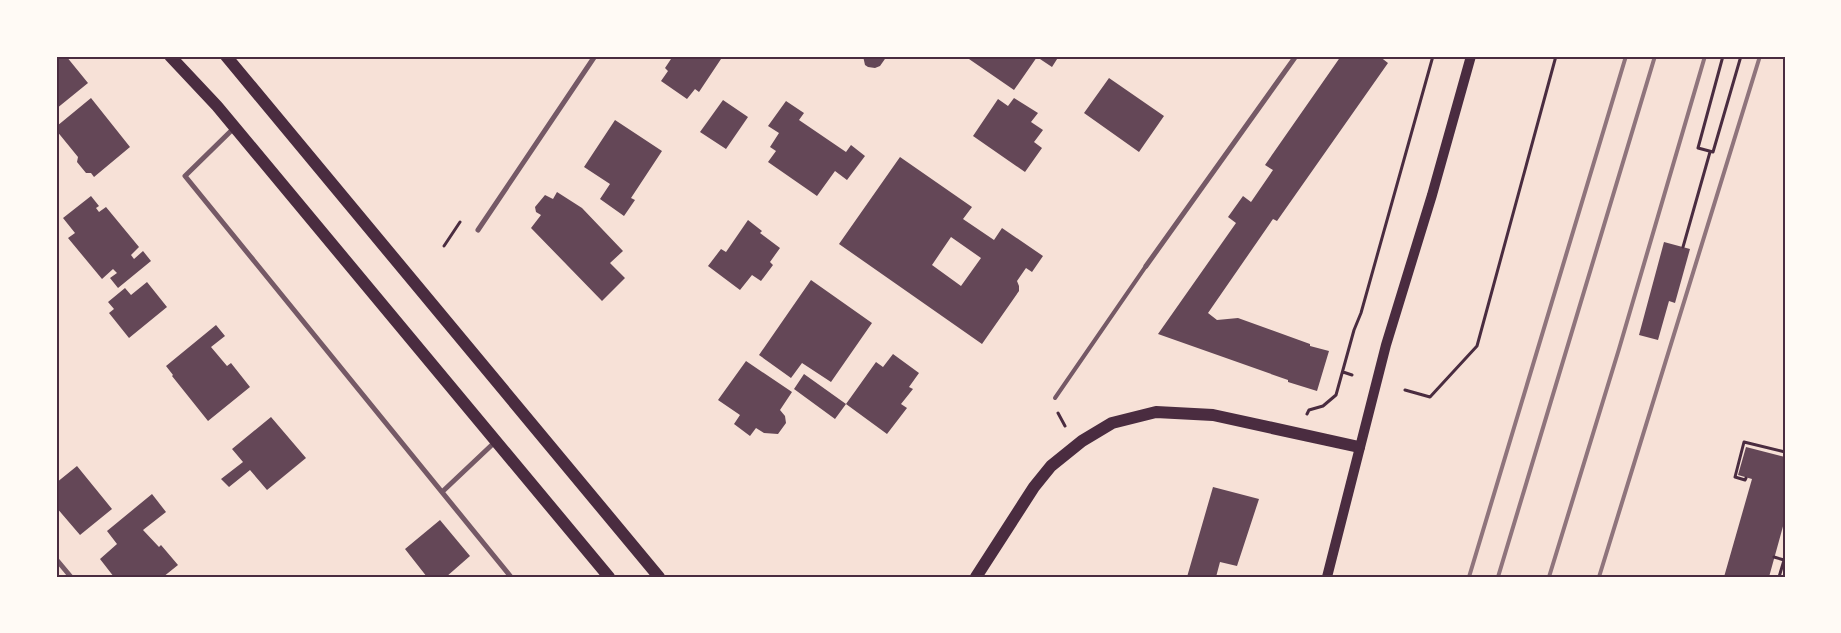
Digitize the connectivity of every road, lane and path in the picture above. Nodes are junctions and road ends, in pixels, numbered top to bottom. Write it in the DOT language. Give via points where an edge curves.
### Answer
graph roads {
  1 [pos="170,56"];
  2 [pos="226,56"];
  3 [pos="595,56"];
  4 [pos="1296,56"];
  5 [pos="1433,56"];
  6 [pos="1471,56"];
  7 [pos="1556,56"];
  8 [pos="1724,56"];
  9 [pos="1741,56"];
  10 [pos="235,127"];
  11 [pos="1710,152"];
  12 [pos="478,230"];
  13 [pos="1683,247"];
  14 [pos="1146,266"];
  15 [pos="1343,372"];
  16 [pos="1352,375"];
  17 [pos="1405,390"];
  18 [pos="1055,398"];
  19 [pos="1309,410"];
  20 [pos="496,440"];
  21 [pos="1359,448"];
  22 [pos="1785,452"];
  23 [pos="1746,478"];
  24 [pos="442,492"];
  25 [pos="1774,557"];
  26 [pos="1784,558"];
  27 [pos="56,559"];
  28 [pos="71,577"];
  29 [pos="511,577"];
  30 [pos="609,577"];
  31 [pos="659,577"];
  32 [pos="976,577"];
  33 [pos="1327,577"];
  34 [pos="1780,577"];
  1 -- 10 [label="main road"];
  2 -- 31 [label="main road"];
  3 -- 12 [label="street"];
  4 -- 14 [label="street"];
  5 -- 15 [label="path"];
  6 -- 21 [label="main road"];
  7 -- 17 [label="path" via="1477,346 1430,397"];
  8 -- 11 [label="path" via="1698,148"];
  9 -- 11 [label="path" via="1713,152"];
  10 -- 20 [label="main road"];
  10 -- 24 [label="street" via="184,176"];
  11 -- 13 [label="path"];
  14 -- 18 [label="lane"];
  15 -- 16 [label="path"];
  15 -- 19 [label="path" via="1332,400"];
  20 -- 24 [label="street"];
  20 -- 30 [label="main road"];
  21 -- 32 [label="main road" via="1213,415 1156,412 1112,423 1082,441 1045,473"];
  21 -- 33 [label="main road"];
  22 -- 23 [label="path" via="1744,442 1735,477"];
  24 -- 29 [label="street"];
  25 -- 26 [label="path"];
  26 -- 34 [label="path"];
  27 -- 28 [label="street"];
}
